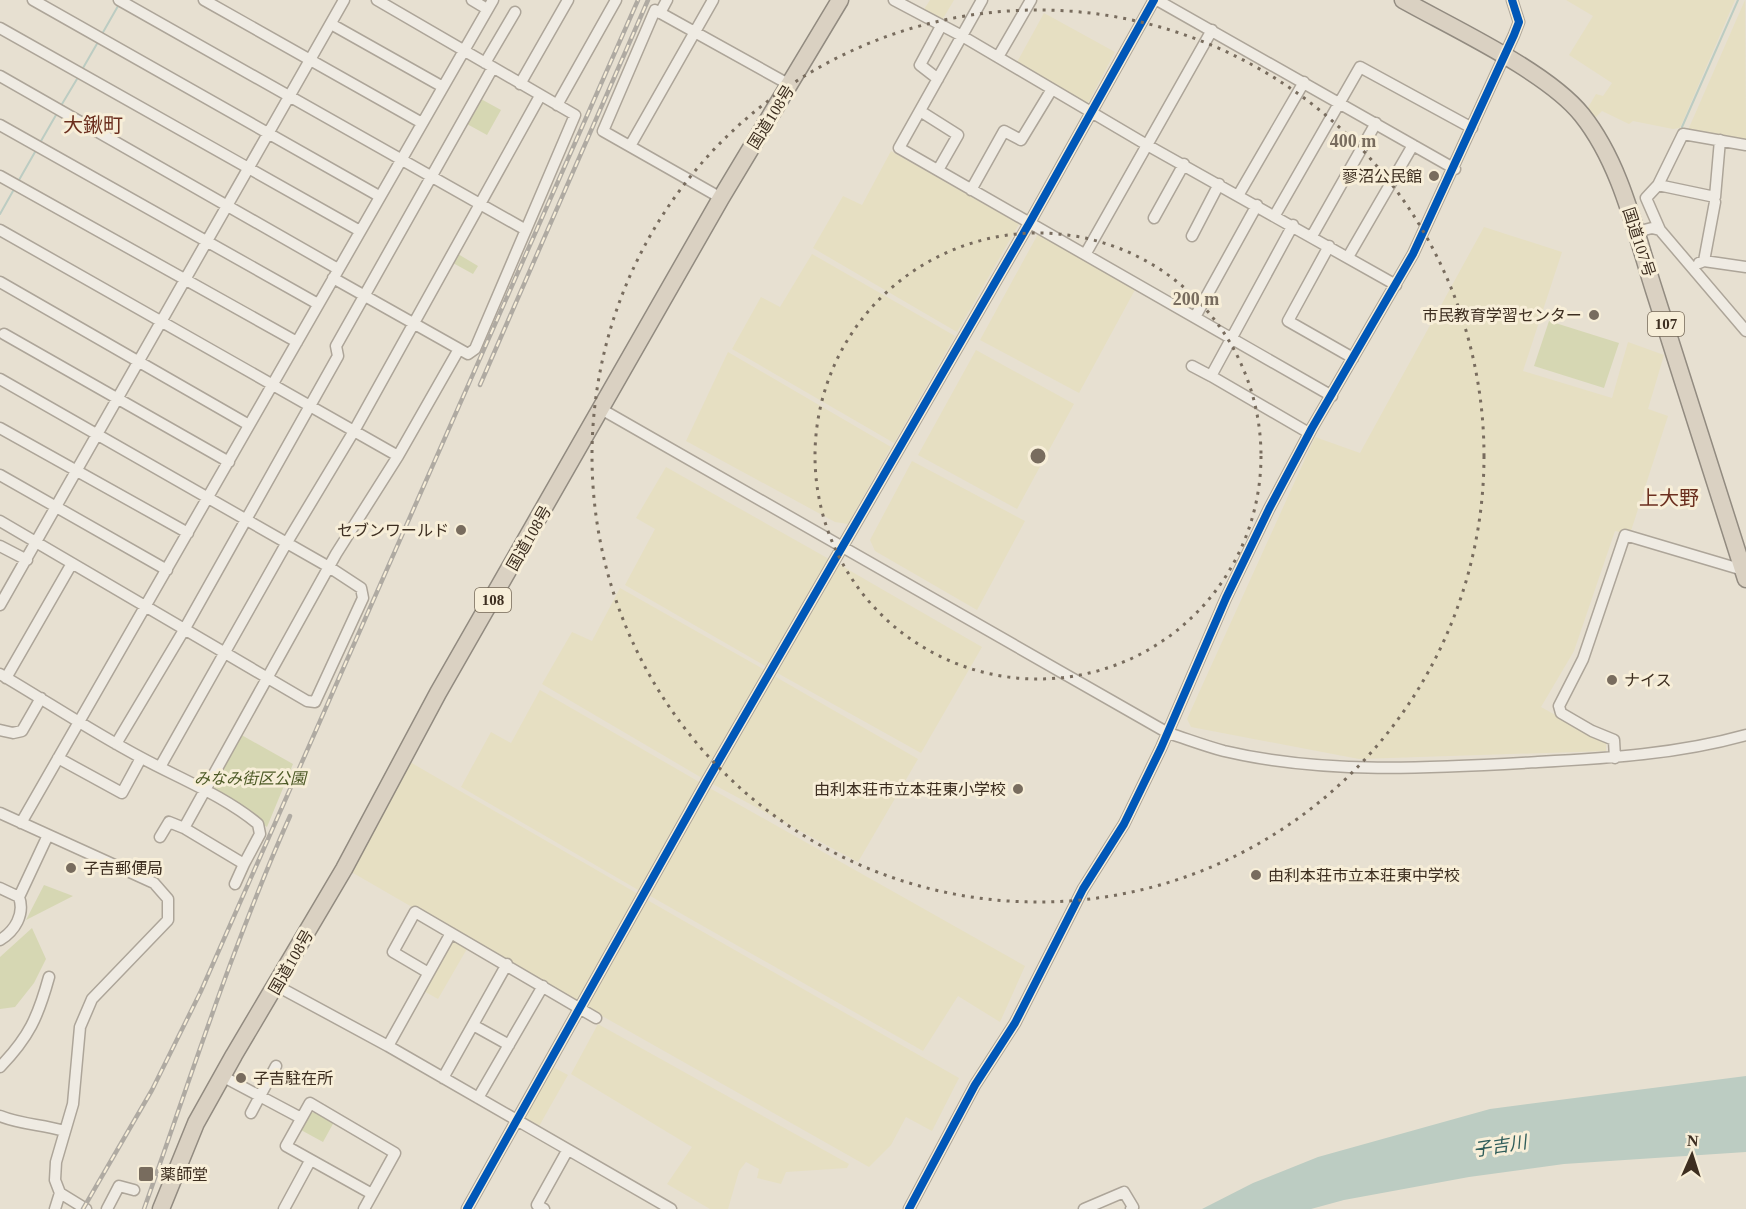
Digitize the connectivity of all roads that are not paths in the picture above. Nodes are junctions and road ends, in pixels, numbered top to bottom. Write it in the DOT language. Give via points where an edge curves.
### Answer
graph roads {
  1 [pos="33,0"];
  2 [pos="119,0"];
  3 [pos="204,0"];
  4 [pos="344,0"];
  5 [pos="378,0"];
  6 [pos="472,0"];
  7 [pos="568,0"];
  8 [pos="616,0"];
  9 [pos="667,0"];
  10 [pos="713,0"];
  11 [pos="840,0"];
  12 [pos="894,0"];
  13 [pos="982,0"];
  14 [pos="1031,0"];
  15 [pos="1155,0"];
  16 [pos="1403,0"];
  17 [pos="1513,1"];
  18 [pos="490,4"];
  19 [pos="515,12"];
  20 [pos="660,13"];
  21 [pos="331,24"];
  22 [pos="941,26"];
  23 [pos="0,28"];
  24 [pos="1212,30"];
  25 [pos="695,32"];
  26 [pos="962,36"];
  27 [pos="463,50"];
  28 [pos="998,57"];
  29 [pos="1504,57"];
  30 [pos="310,60"];
  31 [pos="488,66"];
  32 [pos="0,76"];
  33 [pos="938,79"];
  34 [pos="1304,82"];
  35 [pos="520,84"];
  36 [pos="790,85"];
  37 [pos="442,87"];
  38 [pos="1052,88"];
  39 [pos="540,96"];
  40 [pos="290,97"];
  41 [pos="1341,102"];
  42 [pos="556,105"];
  43 [pos="920,111"];
  44 [pos="1091,111"];
  45 [pos="422,123"];
  46 [pos="1376,123"];
  47 [pos="0,125"];
  48 [pos="1472,128"];
  49 [pos="269,134"];
  50 [pos="1720,140"];
  51 [pos="1146,145"];
  52 [pos="1413,145"];
  53 [pos="1746,145"];
  54 [pos="630,146"];
  55 [pos="401,160"];
  56 [pos="1184,164"];
  57 [pos="1455,169"];
  58 [pos="249,170"];
  59 [pos="938,170"];
  60 [pos="0,176"];
  61 [pos="431,178"];
  62 [pos="1219,184"];
  63 [pos="1658,185"];
  64 [pos="971,190"];
  65 [pos="1239,194"];
  66 [pos="380,196"];
  67 [pos="721,198"];
  68 [pos="1715,202"];
  69 [pos="479,204"];
  70 [pos="1257,205"];
  71 [pos="228,207"];
  72 [pos="1275,215"];
  73 [pos="1154,218"];
  74 [pos="1030,222"];
  75 [pos="1293,225"];
  76 [pos="0,230"];
  77 [pos="526,230"];
  78 [pos="1660,230"];
  79 [pos="360,231"];
  80 [pos="1636,232"];
  81 [pos="1192,236"];
  82 [pos="1312,236"];
  83 [pos="207,242"];
  84 [pos="1329,246"];
  85 [pos="1086,253"];
  86 [pos="1347,257"];
  87 [pos="1704,261"];
  88 [pos="1746,265"];
  89 [pos="1690,267"];
  90 [pos="336,274"];
  91 [pos="187,279"];
  92 [pos="0,282"];
  93 [pos="1396,285"];
  94 [pos="364,296"];
  95 [pos="318,304"];
  96 [pos="1195,317"];
  97 [pos="162,322"];
  98 [pos="413,324"];
  99 [pos="1746,331"];
  100 [pos="4,334"];
  101 [pos="1231,338"];
  102 [pos="297,342"];
  103 [pos="459,349"];
  104 [pos="1353,358"];
  105 [pos="139,361"];
  106 [pos="1192,366"];
  107 [pos="1211,376"];
  108 [pos="0,379"];
  109 [pos="274,385"];
  110 [pos="1332,396"];
  111 [pos="118,399"];
  112 [pos="309,407"];
  113 [pos="601,409"];
  114 [pos="249,425"];
  115 [pos="0,428"];
  116 [pos="354,431"];
  117 [pos="1309,433"];
  118 [pos="98,435"];
  119 [pos="398,456"];
  120 [pos="229,462"];
  121 [pos="77,471"];
  122 [pos="0,475"];
  123 [pos="209,497"];
  124 [pos="57,507"];
  125 [pos="246,520"];
  126 [pos="0,521"];
  127 [pos="188,533"];
  128 [pos="36,542"];
  129 [pos="286,544"];
  130 [pos="0,546"];
  131 [pos="842,548"];
  132 [pos="27,560"];
  133 [pos="71,565"];
  134 [pos="329,567"];
  135 [pos="166,570"];
  136 [pos="1745,575"];
  137 [pos="3,590"];
  138 [pos="0,604"];
  139 [pos="146,608"];
  140 [pos="184,630"];
  141 [pos="225,653"];
  142 [pos="3,676"];
  143 [pos="269,678"];
  144 [pos="41,698"];
  145 [pos="78,720"];
  146 [pos="0,730"];
  147 [pos="1168,733"];
  148 [pos="1746,735"];
  149 [pos="116,744"];
  150 [pos="58,758"];
  151 [pos="141,758"];
  152 [pos="1615,758"];
  153 [pos="160,767"];
  154 [pos="203,790"];
  155 [pos="0,813"];
  156 [pos="21,823"];
  157 [pos="184,828"];
  158 [pos="48,835"];
  159 [pos="160,837"];
  160 [pos="244,864"];
  161 [pos="235,884"];
  162 [pos="0,888"];
  163 [pos="20,897"];
  164 [pos="451,933"];
  165 [pos="0,940"];
  166 [pos="507,964"];
  167 [pos="427,972"];
  168 [pos="49,977"];
  169 [pos="277,986"];
  170 [pos="543,986"];
  171 [pos="581,1008"];
  172 [pos="597,1018"];
  173 [pos="473,1025"];
  174 [pos="509,1045"];
  175 [pos="388,1046"];
  176 [pos="276,1066"];
  177 [pos="0,1067"];
  178 [pos="222,1076"];
  179 [pos="443,1078"];
  180 [pos="260,1097"];
  181 [pos="478,1098"];
  182 [pos="251,1113"];
  183 [pos="0,1116"];
  184 [pos="301,1118"];
  185 [pos="518,1121"];
  186 [pos="64,1131"];
  187 [pos="567,1151"];
  188 [pos="310,1161"];
  189 [pos="134,1190"];
  190 [pos="60,1193"];
  191 [pos="372,1194"];
  192 [pos="655,1205"];
  193 [pos="55,1209"];
  194 [pos="86,1209"];
  195 [pos="107,1209"];
  196 [pos="161,1209"];
  197 [pos="285,1209"];
  198 [pos="364,1209"];
  199 [pos="467,1209"];
  200 [pos="544,1209"];
  201 [pos="671,1209"];
  202 [pos="909,1209"];
  203 [pos="1084,1209"];
  204 [pos="1131,1209"];
  1 -- 49 [label="street"];
  2 -- 40 [label="street"];
  3 -- 30 [label="street"];
  4 -- 21 [label="street"];
  5 -- 27 [label="street"];
  6 -- 18 [label="street"];
  7 -- 35 [label="street"];
  8 -- 42 [label="street"];
  9 -- 20 [label="street"];
  10 -- 25 [label="street"];
  11 -- 36 [label="highway, 国道108号 / 108"];
  12 -- 22 [label="street"];
  13 -- 26 [label="street"];
  14 -- 28 [label="street"];
  15 -- 24 [label="street"];
  15 -- 44 [label="street"];
  16 -- 29 [label="highway, 国道107号 / 107"];
  17 -- 29 [label="street" via="1519,22"];
  18 -- 27 [label="street"];
  19 -- 31 [label="street"];
  20 -- 25 [label="street"];
  20 -- 54 [label="street" via="655,10 603,131"];
  21 -- 30 [label="street"];
  21 -- 37 [label="street"];
  22 -- 26 [label="street"];
  22 -- 33 [label="street" via="920,65"];
  23 -- 58 [label="street"];
  24 -- 34 [label="street"];
  24 -- 51 [label="street"];
  25 -- 36 [label="street"];
  25 -- 54 [label="street"];
  26 -- 28 [label="street"];
  26 -- 33 [label="street"];
  27 -- 31 [label="street"];
  27 -- 37 [label="street"];
  28 -- 38 [label="street"];
  29 -- 48 [label="street"];
  29 -- 80 [label="highway, 国道107号 / 107" via="1563,96 1581,114 1610,160"];
  30 -- 40 [label="street"];
  30 -- 45 [label="street"];
  31 -- 35 [label="street"];
  31 -- 61 [label="street"];
  32 -- 71 [label="street"];
  33 -- 43 [label="street"];
  34 -- 41 [label="street"];
  34 -- 65 [label="street"];
  35 -- 39 [label="street"];
  36 -- 67 [label="highway, 国道108号 / 108"];
  37 -- 45 [label="street"];
  38 -- 44 [label="street"];
  38 -- 64 [label="street" via="1021,140 1004,131"];
  39 -- 42 [label="street"];
  39 -- 69 [label="street"];
  40 -- 49 [label="street"];
  40 -- 55 [label="street"];
  41 -- 46 [label="street"];
  41 -- 48 [label="street" via="1360,67"];
  41 -- 72 [label="street"];
  42 -- 77 [label="street" via="575,115"];
  43 -- 59 [label="street" via="958,135"];
  43 -- 59 [label="street" via="899,148"];
  44 -- 51 [label="street"];
  44 -- 74 [label="street"];
  45 -- 55 [label="street"];
  46 -- 52 [label="street"];
  46 -- 82 [label="street"];
  47 -- 83 [label="street"];
  48 -- 57 [label="street"];
  49 -- 58 [label="street"];
  49 -- 66 [label="street"];
  50 -- 53 [label="street"];
  50 -- 63 [label="street" via="1683,134"];
  50 -- 63 [label="street" via="1715,197"];
  51 -- 56 [label="street"];
  51 -- 85 [label="street"];
  52 -- 57 [label="street"];
  52 -- 86 [label="street"];
  54 -- 67 [label="street"];
  55 -- 61 [label="street"];
  55 -- 66 [label="street"];
  56 -- 62 [label="street"];
  56 -- 73 [label="street"];
  57 -- 93 [label="street"];
  58 -- 71 [label="street"];
  58 -- 79 [label="street"];
  59 -- 64 [label="street"];
  60 -- 91 [label="street"];
  61 -- 69 [label="street"];
  61 -- 94 [label="street"];
  62 -- 65 [label="street"];
  62 -- 81 [label="street"];
  63 -- 78 [label="street" via="1646,198"];
  64 -- 74 [label="street"];
  65 -- 70 [label="street"];
  66 -- 79 [label="street"];
  67 -- 113 [label="highway, 国道108号 / 108"];
  68 -- 87 [label="street"];
  69 -- 77 [label="street"];
  69 -- 98 [label="street"];
  70 -- 72 [label="street"];
  70 -- 96 [label="street"];
  71 -- 83 [label="street"];
  71 -- 90 [label="street"];
  72 -- 75 [label="street"];
  74 -- 85 [label="street"];
  74 -- 131 [label="street"];
  75 -- 82 [label="street"];
  75 -- 101 [label="street"];
  76 -- 97 [label="street"];
  77 -- 103 [label="street" via="475,349 468,354"];
  78 -- 80 [label="street"];
  78 -- 89 [label="street"];
  79 -- 90 [label="street"];
  80 -- 136 [label="highway, 国道107号 / 107"];
  82 -- 84 [label="street"];
  83 -- 91 [label="street"];
  83 -- 95 [label="street"];
  84 -- 86 [label="street"];
  84 -- 104 [label="street" via="1288,321"];
  85 -- 96 [label="street"];
  86 -- 93 [label="street"];
  87 -- 88 [label="street"];
  87 -- 89 [label="street"];
  89 -- 99 [label="street"];
  90 -- 94 [label="street"];
  90 -- 95 [label="street"];
  91 -- 97 [label="street"];
  91 -- 102 [label="street"];
  92 -- 105 [label="street"];
  93 -- 104 [label="street"];
  94 -- 98 [label="street"];
  94 -- 112 [label="street" via="336,346 338,357"];
  95 -- 102 [label="street"];
  96 -- 101 [label="street"];
  97 -- 105 [label="street"];
  97 -- 109 [label="street"];
  98 -- 103 [label="street"];
  98 -- 116 [label="street"];
  100 -- 111 [label="street"];
  101 -- 107 [label="street"];
  101 -- 110 [label="street"];
  102 -- 109 [label="street"];
  103 -- 119 [label="street"];
  104 -- 110 [label="street"];
  105 -- 111 [label="street"];
  105 -- 114 [label="street"];
  106 -- 107 [label="street"];
  107 -- 117 [label="street"];
  108 -- 118 [label="street"];
  109 -- 112 [label="street"];
  109 -- 114 [label="street"];
  110 -- 117 [label="street"];
  111 -- 118 [label="street"];
  111 -- 120 [label="street"];
  112 -- 116 [label="street"];
  112 -- 125 [label="street"];
  113 -- 131 [label="street"];
  113 -- 169 [label="highway, 国道108号 / 108" via="438,693"];
  114 -- 120 [label="street"];
  115 -- 121 [label="street"];
  116 -- 119 [label="street"];
  116 -- 129 [label="street"];
  117 -- 147 [label="street" via="1226,598"];
  118 -- 121 [label="street"];
  118 -- 123 [label="street"];
  119 -- 134 [label="street"];
  120 -- 123 [label="street"];
  121 -- 124 [label="street"];
  121 -- 127 [label="street"];
  122 -- 124 [label="street"];
  123 -- 125 [label="street"];
  123 -- 127 [label="street"];
  124 -- 128 [label="street"];
  124 -- 135 [label="street"];
  125 -- 129 [label="street"];
  125 -- 140 [label="street"];
  126 -- 128 [label="street"];
  127 -- 135 [label="street"];
  128 -- 132 [label="street"];
  128 -- 133 [label="street"];
  129 -- 134 [label="street"];
  129 -- 141 [label="street"];
  130 -- 132 [label="street"];
  131 -- 147 [label="street"];
  131 -- 171 [label="street"];
  132 -- 137 [label="street"];
  133 -- 139 [label="street"];
  133 -- 142 [label="street"];
  134 -- 143 [label="street"];
  134 -- 143 [label="street" via="361,588 363,598 315,702"];
  135 -- 139 [label="street"];
  136 -- 152 [label="street" via="1625,535 1583,659 1559,706 1561,713 1614,740"];
  137 -- 138 [label="street"];
  139 -- 140 [label="street"];
  139 -- 145 [label="street"];
  140 -- 141 [label="street"];
  140 -- 149 [label="street"];
  141 -- 143 [label="street"];
  141 -- 153 [label="street"];
  142 -- 144 [label="street"];
  143 -- 154 [label="street"];
  144 -- 145 [label="street"];
  144 -- 146 [label="street" via="22,731"];
  145 -- 149 [label="street"];
  145 -- 150 [label="street"];
  147 -- 152 [label="street" via="1248,755 1334,765 1500,764"];
  147 -- 202 [label="street" via="1124,824 1083,889 1015,1023 975,1085"];
  148 -- 152 [label="street" via="1678,751"];
  149 -- 151 [label="street"];
  150 -- 151 [label="street" via="122,793"];
  150 -- 156 [label="street"];
  151 -- 153 [label="street"];
  153 -- 154 [label="street"];
  154 -- 157 [label="street"];
  154 -- 160 [label="street" via="258,824 260,834"];
  155 -- 156 [label="street"];
  156 -- 158 [label="street"];
  157 -- 159 [label="street" via="169,822"];
  157 -- 160 [label="street"];
  158 -- 163 [label="street"];
  158 -- 186 [label="street" via="154,882 168,899 170,909 168,920 86,1009 74,1064 73,1104"];
  160 -- 161 [label="street"];
  162 -- 163 [label="street"];
  163 -- 165 [label="street" via="23,906 16,925"];
  164 -- 166 [label="street"];
  164 -- 167 [label="street"];
  164 -- 167 [label="street" via="415,912 393,952"];
  166 -- 170 [label="street"];
  166 -- 173 [label="street"];
  167 -- 175 [label="street"];
  168 -- 177 [label="street" via="29,1032"];
  169 -- 175 [label="street"];
  169 -- 178 [label="highway, 国道108号 / 108"];
  170 -- 171 [label="street"];
  170 -- 174 [label="street"];
  171 -- 172 [label="street"];
  171 -- 185 [label="street"];
  173 -- 174 [label="street"];
  173 -- 179 [label="street"];
  174 -- 181 [label="street"];
  175 -- 179 [label="street"];
  176 -- 180 [label="street"];
  178 -- 180 [label="street"];
  178 -- 196 [label="highway, 国道108号 / 108" via="196,1123"];
  179 -- 181 [label="street"];
  180 -- 182 [label="street"];
  180 -- 184 [label="street"];
  181 -- 185 [label="street"];
  183 -- 186 [label="street" via="30,1127"];
  184 -- 188 [label="street" via="286,1146"];
  184 -- 191 [label="street" via="310,1103 395,1153"];
  185 -- 187 [label="street"];
  185 -- 199 [label="street"];
  186 -- 190 [label="street" via="56,1162 55,1180"];
  187 -- 192 [label="street"];
  187 -- 200 [label="street" via="537,1205"];
  188 -- 191 [label="street"];
  188 -- 197 [label="street"];
  189 -- 195 [label="street" via="119,1186"];
  190 -- 193 [label="street"];
  190 -- 194 [label="street"];
  191 -- 198 [label="street"];
  192 -- 201 [label="street"];
  203 -- 204 [label="street" via="1124,1192"];
}
